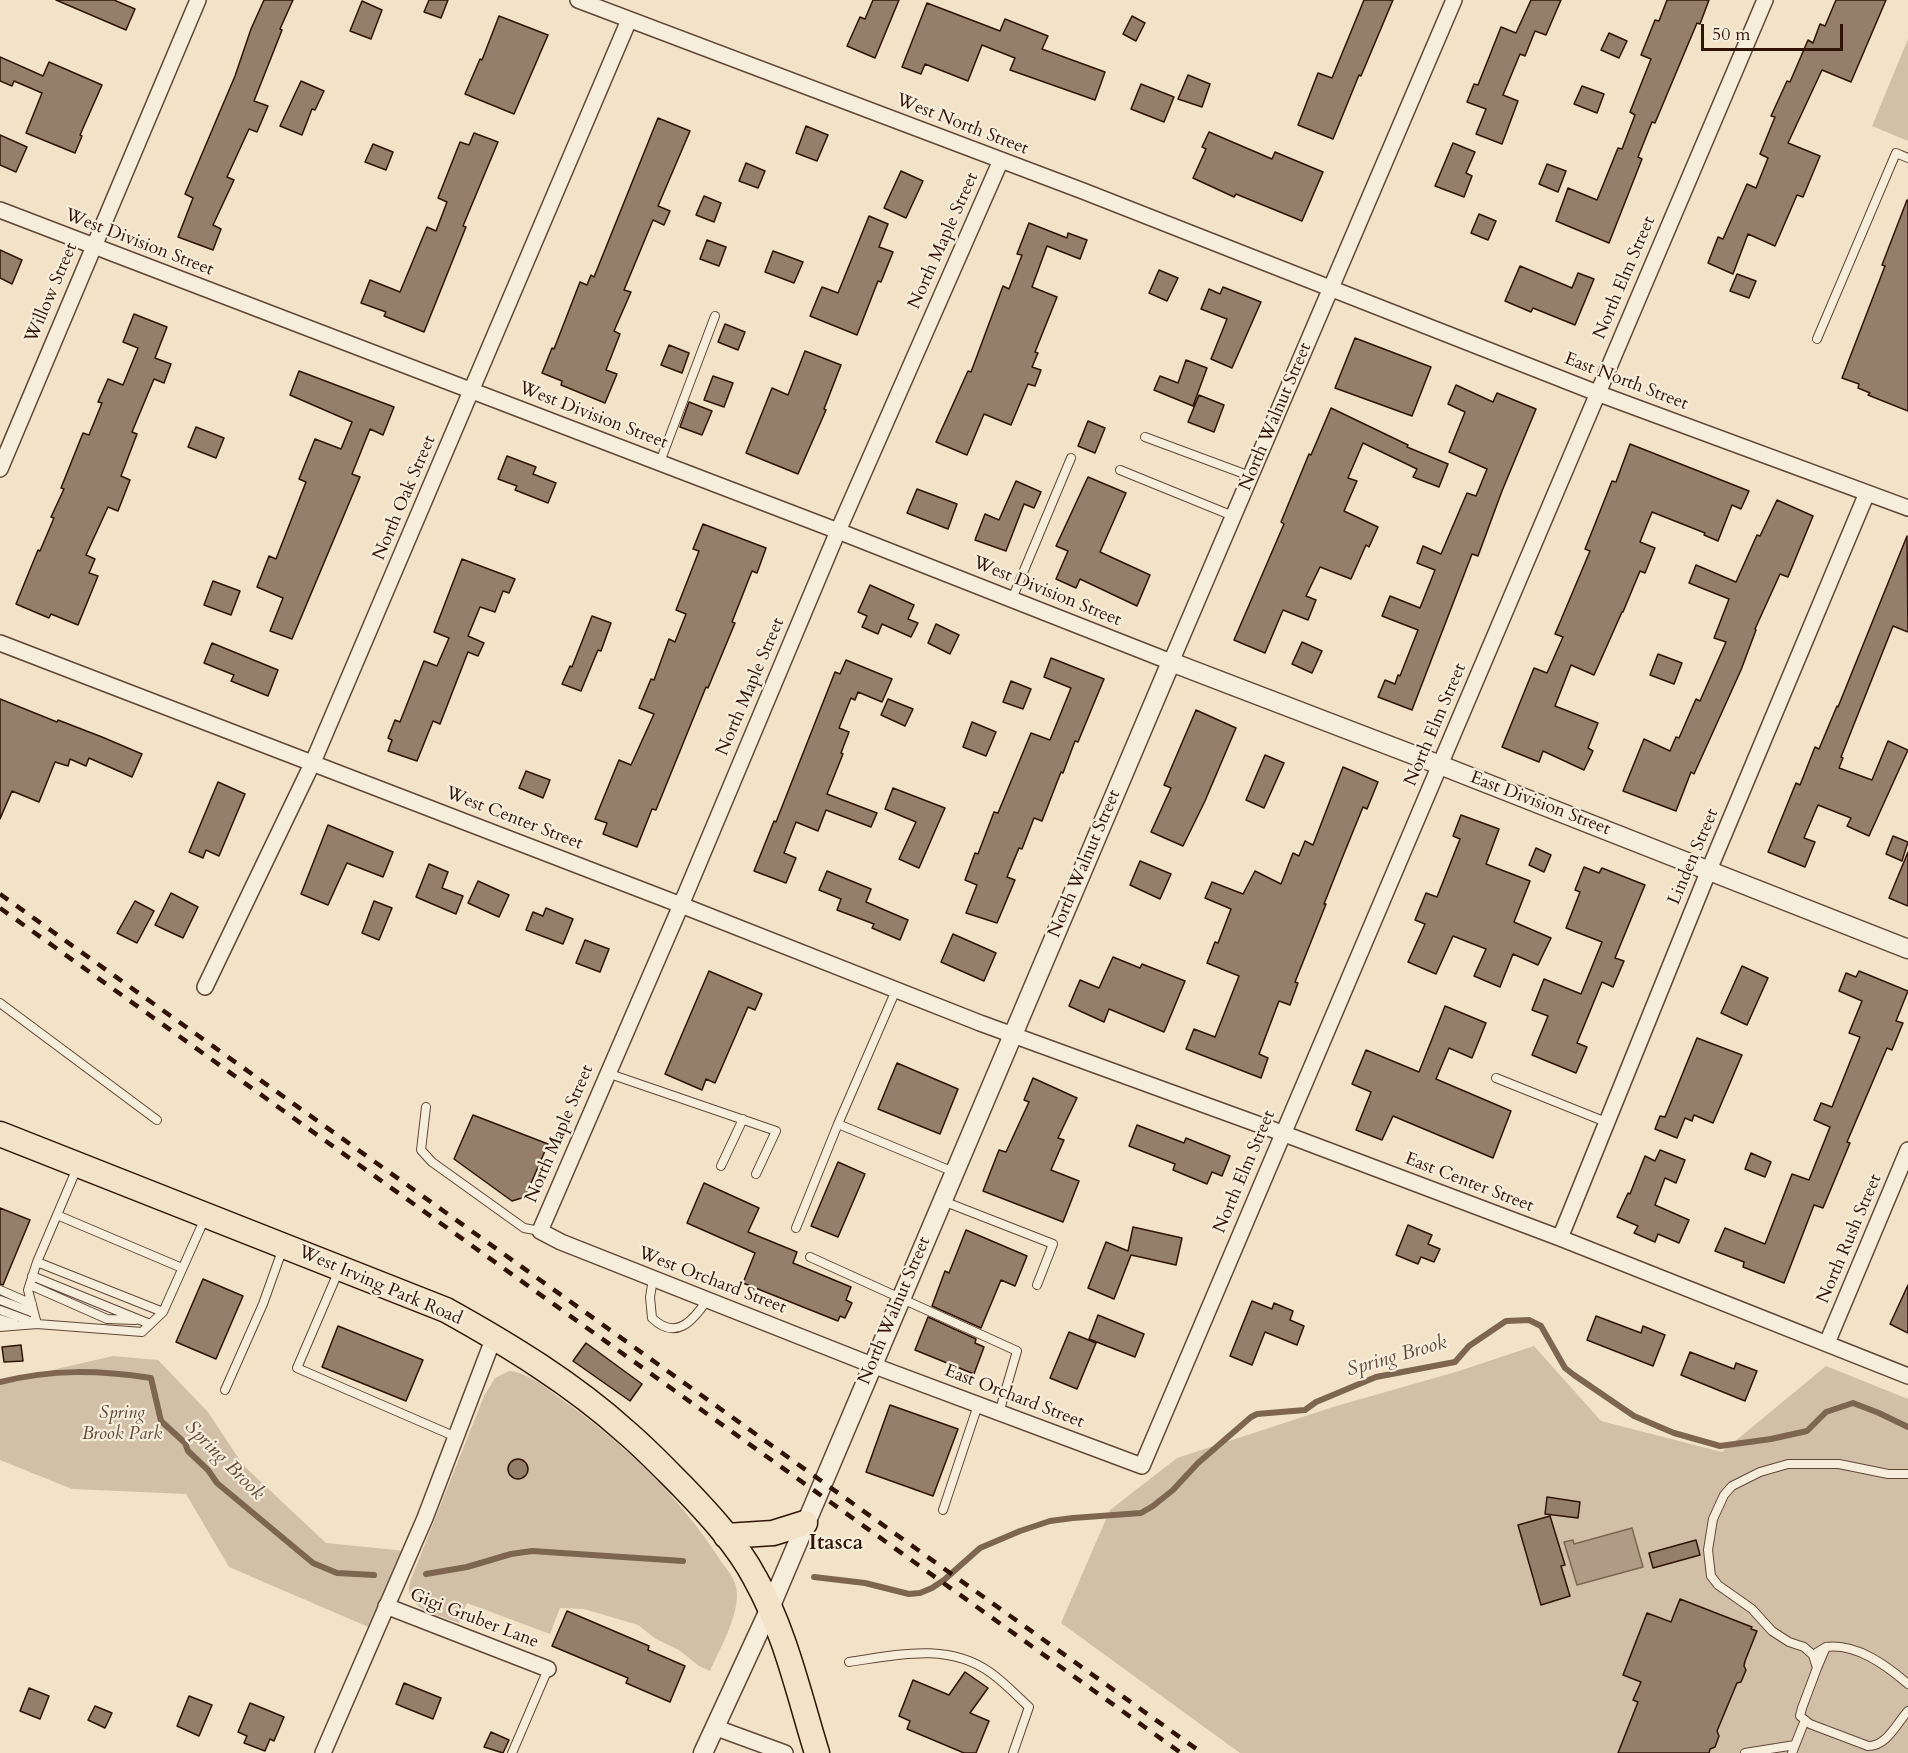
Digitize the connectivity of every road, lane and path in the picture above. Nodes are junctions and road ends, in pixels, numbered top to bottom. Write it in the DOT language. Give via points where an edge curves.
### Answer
graph roads {
  1 [pos="198,0"];
  2 [pos="578,0"];
  3 [pos="1454,0"];
  4 [pos="1766,0"];
  5 [pos="629,20"];
  6 [pos="1908,158"];
  7 [pos="1000,160"];
  8 [pos="0,210"];
  9 [pos="93,246"];
  10 [pos="1331,290"];
  11 [pos="715,316"];
  12 [pos="1816,339"];
  13 [pos="472,390"];
  14 [pos="1597,393"];
  15 [pos="1145,436"];
  16 [pos="1071,458"];
  17 [pos="660,462"];
  18 [pos="0,469"];
  19 [pos="1120,470"];
  20 [pos="1250,476"];
  21 [pos="1868,493"];
  22 [pos="1908,508"];
  23 [pos="1233,516"];
  24 [pos="838,531"];
  25 [pos="1012,599"];
  26 [pos="0,643"];
  27 [pos="1171,662"];
  28 [pos="313,762"];
  29 [pos="1440,765"];
  30 [pos="1709,870"];
  31 [pos="681,904"];
  32 [pos="1908,950"];
  33 [pos="205,987"];
  34 [pos="896,990"];
  35 [pos="0,1004"];
  36 [pos="1012,1035"];
  37 [pos="607,1072"];
  38 [pos="1496,1078"];
  39 [pos="426,1107"];
  40 [pos="743,1119"];
  41 [pos="157,1120"];
  42 [pos="1606,1122"];
  43 [pos="838,1125"];
  44 [pos="1282,1133"];
  45 [pos="0,1134"];
  46 [pos="1908,1150"];
  47 [pos="78,1165"];
  48 [pos="722,1166"];
  49 [pos="954,1172"];
  50 [pos="756,1174"];
  51 [pos="942,1201"];
  52 [pos="57,1215"];
  53 [pos="206,1215"];
  54 [pos="796,1228"];
  55 [pos="540,1231"];
  56 [pos="1560,1238"];
  57 [pos="284,1246"];
  58 [pos="810,1257"];
  59 [pos="37,1262"];
  60 [pos="182,1268"];
  61 [pos="340,1268"];
  62 [pos="32,1276"];
  63 [pos="653,1279"];
  64 [pos="30,1285"];
  65 [pos="1037,1285"];
  66 [pos="0,1290"];
  67 [pos="900,1298"];
  68 [pos="0,1300"];
  69 [pos="707,1300"];
  70 [pos="32,1304"];
  71 [pos="0,1310"];
  72 [pos="163,1312"];
  73 [pos="34,1313"];
  74 [pos="0,1318"];
  75 [pos="138,1319"];
  76 [pos="37,1324"];
  77 [pos="150,1324"];
  78 [pos="18,1326"];
  79 [pos="0,1327"];
  80 [pos="494,1337"];
  81 [pos="1827,1343"];
  82 [pos="872,1365"];
  83 [pos="1908,1376"];
  84 [pos="225,1390"];
  85 [pos="978,1405"];
  86 [pos="999,1413"];
  87 [pos="456,1437"];
  88 [pos="1142,1466"];
  89 [pos="1908,1474"];
  90 [pos="943,1510"];
  91 [pos="805,1523"];
  92 [pos="726,1536"];
  93 [pos="386,1606"];
  94 [pos="770,1608"];
  95 [pos="1826,1647"];
  96 [pos="1813,1655"];
  97 [pos="849,1662"];
  98 [pos="1817,1668"];
  99 [pos="548,1669"];
  100 [pos="1908,1684"];
  101 [pos="1908,1711"];
  102 [pos="1805,1720"];
  103 [pos="714,1727"];
  104 [pos="1876,1749"];
  105 [pos="322,1753"];
  106 [pos="512,1753"];
  107 [pos="703,1753"];
  108 [pos="785,1753"];
  109 [pos="817,1753"];
  110 [pos="1013,1753"];
  111 [pos="1745,1753"];
  112 [pos="1792,1753"];
  1 -- 9 [label="street, Willow Street"];
  2 -- 5 [label="street, West North Street"];
  3 -- 10 [label="street, North Walnut Street"];
  4 -- 14 [label="street, North Elm Street"];
  5 -- 7 [label="street, West North Street"];
  5 -- 13 [label="street, North Oak Street"];
  6 -- 12 [label="lane" via="1896,153"];
  7 -- 10 [label="street, West North Street"];
  7 -- 24 [label="street, North Maple Street"];
  8 -- 9 [label="street, West Division Street"];
  9 -- 13 [label="street, West Division Street"];
  9 -- 18 [label="street, Willow Street"];
  10 -- 14 [label="street, East North Street"];
  10 -- 20 [label="street, North Walnut Street"];
  11 -- 17 [label="lane"];
  13 -- 17 [label="street, West Division Street"];
  13 -- 28 [label="street, North Oak Street"];
  14 -- 21 [label="street, East North Street"];
  14 -- 29 [label="street, North Elm Street"];
  15 -- 20 [label="lane"];
  16 -- 25 [label="lane"];
  17 -- 24 [label="street, West Division Street"];
  19 -- 23 [label="lane"];
  20 -- 23 [label="street, North Walnut Street"];
  21 -- 22 [label="street, East North Street"];
  21 -- 30 [label="street, Linden Street"];
  23 -- 27 [label="street, North Walnut Street"];
  24 -- 25 [label="street, West Division Street"];
  24 -- 31 [label="street, North Maple Street"];
  25 -- 27 [label="street, West Division Street"];
  26 -- 28 [label="street, West Center Street"];
  27 -- 29 [label="street, East Division Street"];
  27 -- 36 [label="street, North Walnut Street"];
  28 -- 31 [label="street, West Center Street"];
  28 -- 33 [label="street, North Oak Street"];
  29 -- 30 [label="street, East Division Street"];
  29 -- 44 [label="street, North Elm Street"];
  30 -- 32 [label="street, East Division Street"];
  30 -- 42 [label="street, Linden Street"];
  31 -- 34 [label="street, West Center Street"];
  31 -- 37 [label="street, North Maple Street"];
  34 -- 36 [label="street, West Center Street"];
  34 -- 43 [label="lane"];
  35 -- 41 [label="lane"];
  36 -- 44 [label="street, East Center Street"];
  36 -- 49 [label="street, North Walnut Street"];
  37 -- 40 [label="lane"];
  37 -- 55 [label="street, North Maple Street"];
  38 -- 42 [label="lane"];
  39 -- 55 [label="lane" via="421,1150 432,1162 524,1228"];
  40 -- 48 [label="lane"];
  40 -- 50 [label="lane" via="776,1131"];
  42 -- 56 [label="street, Linden Street"];
  43 -- 49 [label="lane"];
  43 -- 54 [label="lane"];
  44 -- 56 [label="street, East Center Street"];
  44 -- 88 [label="street, North Elm Street"];
  45 -- 47 [label="main road, West Irving Park Road"];
  46 -- 81 [label="street, North Rush Street"];
  47 -- 52 [label="lane"];
  47 -- 53 [label="main road, West Irving Park Road"];
  49 -- 51 [label="street, North Walnut Street"];
  51 -- 65 [label="lane" via="1053,1244"];
  51 -- 67 [label="street, North Walnut Street"];
  52 -- 59 [label="lane"];
  52 -- 60 [label="lane"];
  53 -- 57 [label="main road, West Irving Park Road"];
  53 -- 60 [label="lane"];
  55 -- 63 [label="street, West Orchard Street"];
  56 -- 81 [label="street, East Center Street"];
  57 -- 61 [label="main road, West Irving Park Road"];
  57 -- 84 [label="lane"];
  58 -- 67 [label="lane"];
  59 -- 62 [label="lane"];
  59 -- 72 [label="lane"];
  60 -- 72 [label="lane"];
  61 -- 80 [label="main road, West Irving Park Road" via="446,1310"];
  61 -- 87 [label="lane" via="297,1368"];
  62 -- 64 [label="lane"];
  62 -- 75 [label="lane"];
  63 -- 69 [label="street, West Orchard Street"];
  63 -- 69 [label="lane" via="652,1318 666,1329 692,1321"];
  64 -- 70 [label="lane"];
  64 -- 75 [label="lane" via="107,1319"];
  66 -- 70 [label="lane"];
  67 -- 82 [label="street, North Walnut Street"];
  67 -- 86 [label="lane" via="1017,1351"];
  68 -- 73 [label="lane"];
  69 -- 82 [label="street, West Orchard Street"];
  70 -- 73 [label="lane"];
  71 -- 76 [label="lane"];
  72 -- 77 [label="lane"];
  73 -- 76 [label="lane"];
  74 -- 78 [label="lane"];
  75 -- 77 [label="lane"];
  76 -- 77 [label="lane" via="142,1332"];
  76 -- 78 [label="lane"];
  78 -- 79 [label="lane"];
  80 -- 87 [label="street"];
  80 -- 92 [label="main road, West Irving Park Road" via="558,1379 625,1431"];
  81 -- 83 [label="street, East Center Street"];
  82 -- 85 [label="street, East Orchard Street"];
  82 -- 91 [label="street, North Walnut Street"];
  85 -- 86 [label="street, East Orchard Street"];
  85 -- 90 [label="lane"];
  86 -- 88 [label="street, East Orchard Street"];
  87 -- 93 [label="street"];
  89 -- 96 [label="lane" via="1839,1464 1788,1464 1749,1477 1724,1495 1709,1535 1711,1576 1772,1631"];
  91 -- 92 [label="main road" via="773,1533"];
  91 -- 94 [label="street, North Walnut Street"];
  92 -- 94 [label="main road, West Irving Park Road" via="755,1577"];
  93 -- 99 [label="street, Gigi Gruber Lane"];
  93 -- 105 [label="street"];
  94 -- 103 [label="street, North Walnut Street"];
  94 -- 109 [label="main road, West Irving Park Road"];
  95 -- 96 [label="lane"];
  95 -- 98 [label="lane"];
  95 -- 100 [label="lane" via="1864,1654"];
  96 -- 98 [label="lane"];
  97 -- 110 [label="lane" via="917,1652 956,1656 991,1672 1029,1707"];
  98 -- 102 [label="lane" via="1800,1716"];
  99 -- 106 [label="lane"];
  101 -- 104 [label="lane"];
  102 -- 104 [label="lane"];
  102 -- 111 [label="lane" via="1795,1745"];
  102 -- 112 [label="lane"];
  103 -- 107 [label="street, North Walnut Street"];
  103 -- 108 [label="street"];
}
